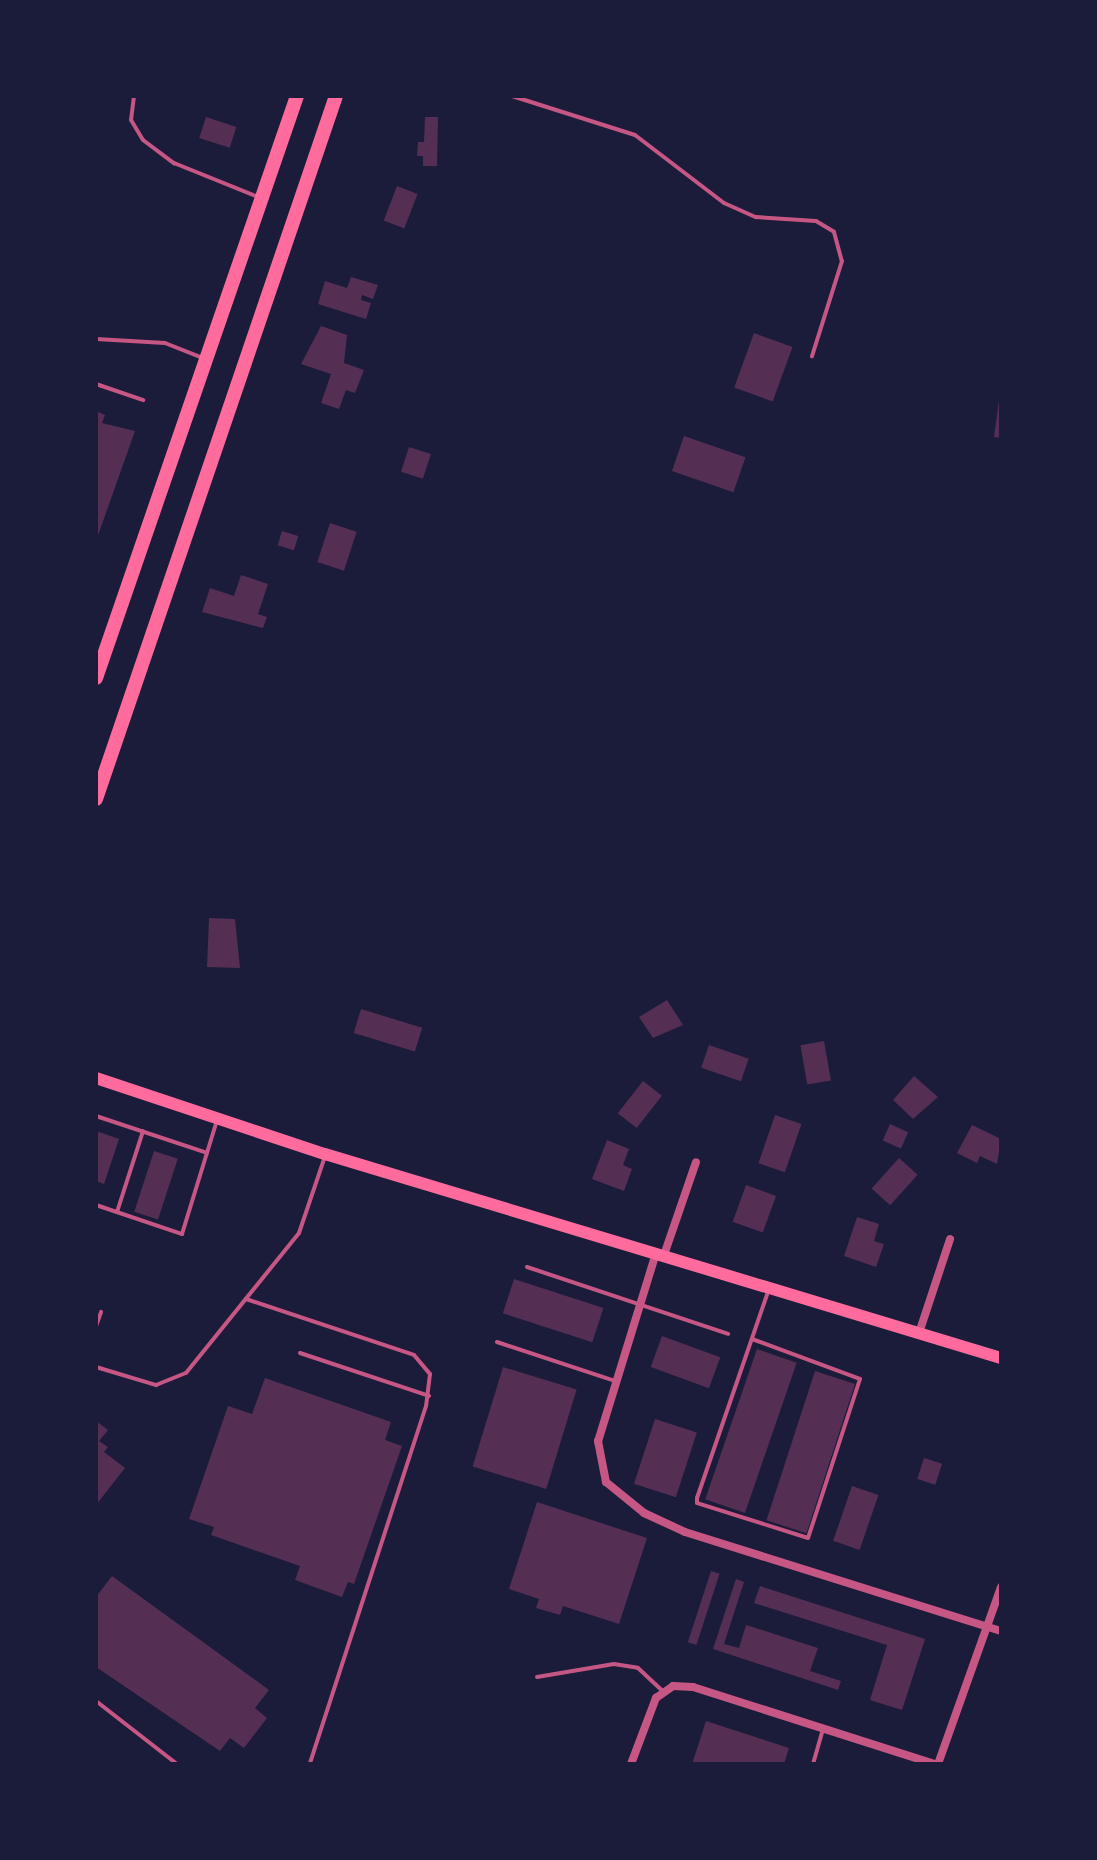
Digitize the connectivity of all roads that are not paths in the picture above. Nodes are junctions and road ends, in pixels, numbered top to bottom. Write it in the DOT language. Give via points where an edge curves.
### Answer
graph roads {
  1 [pos="134,96"];
  2 [pos="336,96"];
  3 [pos="512,96"];
  4 [pos="293,97"];
  5 [pos="262,198"];
  6 [pos="96,339"];
  7 [pos="812,356"];
  8 [pos="206,359"];
  9 [pos="96,384"];
  10 [pos="143,400"];
  11 [pos="96,678"];
  12 [pos="96,799"];
  13 [pos="96,1078"];
  14 [pos="96,1116"];
  15 [pos="218,1118"];
  16 [pos="143,1131"];
  17 [pos="208,1153"];
  18 [pos="325,1154"];
  19 [pos="696,1162"];
  20 [pos="96,1205"];
  21 [pos="117,1212"];
  22 [pos="950,1239"];
  23 [pos="660,1253"];
  24 [pos="527,1267"];
  25 [pos="770,1287"];
  26 [pos="246,1299"];
  27 [pos="639,1305"];
  28 [pos="101,1312"];
  29 [pos="96,1326"];
  30 [pos="919,1333"];
  31 [pos="728,1334"];
  32 [pos="752,1339"];
  33 [pos="497,1342"];
  34 [pos="300,1353"];
  35 [pos="1001,1358"];
  36 [pos="96,1367"];
  37 [pos="615,1381"];
  38 [pos="429,1396"];
  39 [pos="1001,1587"];
  40 [pos="987,1627"];
  41 [pos="1001,1631"];
  42 [pos="537,1677"];
  43 [pos="663,1691"];
  44 [pos="96,1701"];
  45 [pos="823,1729"];
  46 [pos="177,1764"];
  47 [pos="310,1764"];
  48 [pos="631,1764"];
  49 [pos="813,1764"];
  50 [pos="936,1764"];
  1 -- 5 [label="lane" via="131,120 143,140 174,163"];
  2 -- 12 [label="main road"];
  3 -- 7 [label="lane" via="635,135 724,203 756,217 816,221 834,232 842,261"];
  4 -- 5 [label="main road"];
  5 -- 8 [label="main road"];
  6 -- 8 [label="lane" via="165,343"];
  8 -- 11 [label="main road"];
  9 -- 10 [label="lane"];
  13 -- 15 [label="main road"];
  14 -- 16 [label="lane"];
  15 -- 17 [label="lane"];
  15 -- 18 [label="main road"];
  16 -- 17 [label="lane"];
  16 -- 21 [label="lane"];
  17 -- 21 [label="lane" via="182,1234"];
  18 -- 23 [label="main road"];
  18 -- 26 [label="lane" via="299,1233"];
  19 -- 23 [label="street"];
  20 -- 21 [label="lane"];
  22 -- 30 [label="street"];
  23 -- 25 [label="main road"];
  23 -- 27 [label="street"];
  24 -- 27 [label="lane"];
  25 -- 30 [label="main road"];
  25 -- 32 [label="lane"];
  26 -- 36 [label="lane" via="175,1382 144,1383"];
  26 -- 38 [label="lane" via="414,1355 427,1366"];
  27 -- 31 [label="lane"];
  27 -- 37 [label="street"];
  28 -- 29 [label="lane"];
  30 -- 35 [label="main road"];
  32 -- 32 [label="lane" via="697,1503 808,1538 860,1379"];
  33 -- 37 [label="lane"];
  34 -- 38 [label="lane"];
  37 -- 40 [label="street" via="597,1459 606,1482 644,1513 685,1532"];
  38 -- 47 [label="lane"];
  39 -- 40 [label="street"];
  40 -- 41 [label="street"];
  40 -- 50 [label="street"];
  42 -- 43 [label="lane" via="614,1664 638,1668"];
  43 -- 45 [label="street" via="693,1687"];
  43 -- 48 [label="street"];
  44 -- 46 [label="lane"];
  45 -- 49 [label="lane"];
  45 -- 50 [label="street"];
}
